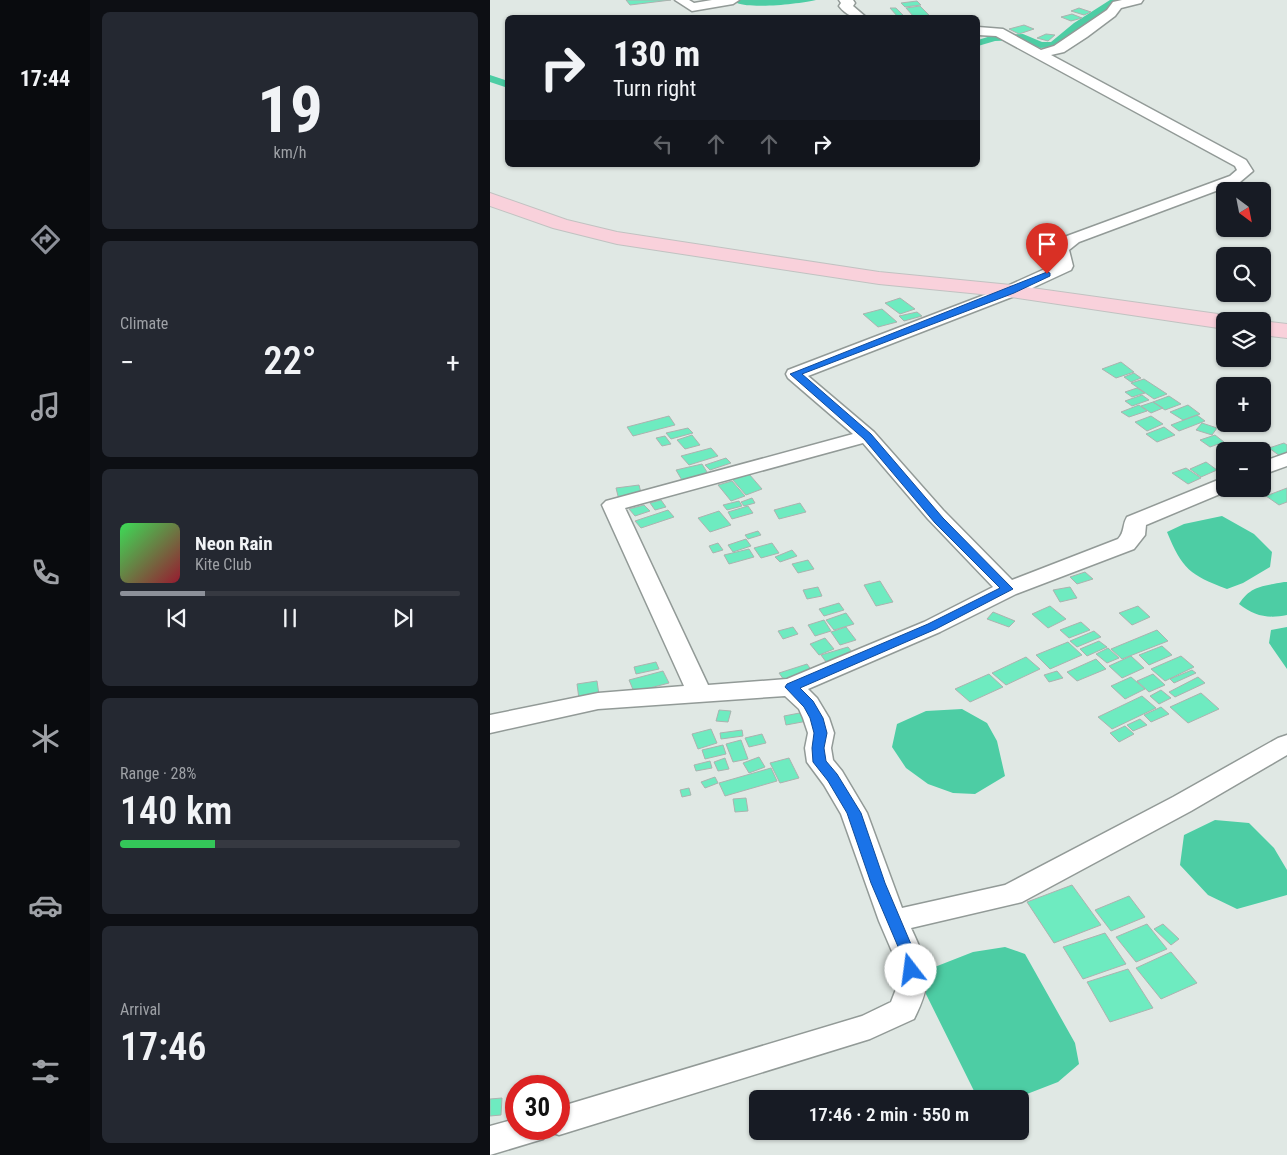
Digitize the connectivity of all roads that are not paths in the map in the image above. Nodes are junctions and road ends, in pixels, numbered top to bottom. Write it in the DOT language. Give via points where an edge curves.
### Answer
graph roads {
  1 [pos="681,0"];
  2 [pos="733,0"];
  3 [pos="845,0"];
  4 [pos="1137,0"];
  5 [pos="857,15"];
  6 [pos="980,31"];
  7 [pos="1038,53"];
  8 [pos="490,199"];
  9 [pos="1011,291"];
  10 [pos="1216,321"];
  11 [pos="1271,329"];
  12 [pos="1287,331"];
  13 [pos="868,436"];
  14 [pos="1287,460"];
  15 [pos="1271,466"];
  16 [pos="1216,488"];
  17 [pos="1008,589"];
  18 [pos="791,687"];
  19 [pos="700,694"];
  20 [pos="490,724"];
  21 [pos="1287,744"];
  22 [pos="893,921"];
  23 [pos="570,1118"];
  24 [pos="505,1137"];
  25 [pos="490,1141"];
  1 -- 2 [label="street" via="692,7"];
  3 -- 5 [label="street" via="849,4 845,6"];
  4 -- 7 [label="street" via="1117,5 1059,49"];
  6 -- 7 [label="street" via="999,32"];
  7 -- 9 [label="street" via="1241,163 1245,171 1235,179 1073,239 1060,248 1065,266"];
  8 -- 9 [label="main road" via="560,224 617,238 879,278"];
  9 -- 10 [label="main road"];
  9 -- 13 [label="street" via="795,374"];
  11 -- 12 [label="main road"];
  13 -- 17 [label="street" via="919,499"];
  13 -- 19 [label="street" via="613,506"];
  14 -- 15 [label="street"];
  16 -- 17 [label="street" via="1135,522 1134,535 1126,544"];
  17 -- 18 [label="street" via="932,627"];
  18 -- 19 [label="street"];
  18 -- 22 [label="street" via="808,704 816,718 821,733 820,762 854,813"];
  19 -- 20 [label="street" via="598,701"];
  21 -- 22 [label="street" via="1012,894"];
  22 -- 23 [label="street" via="909,956 913,984 903,1010 870,1026"];
  24 -- 25 [label="street"];
}
